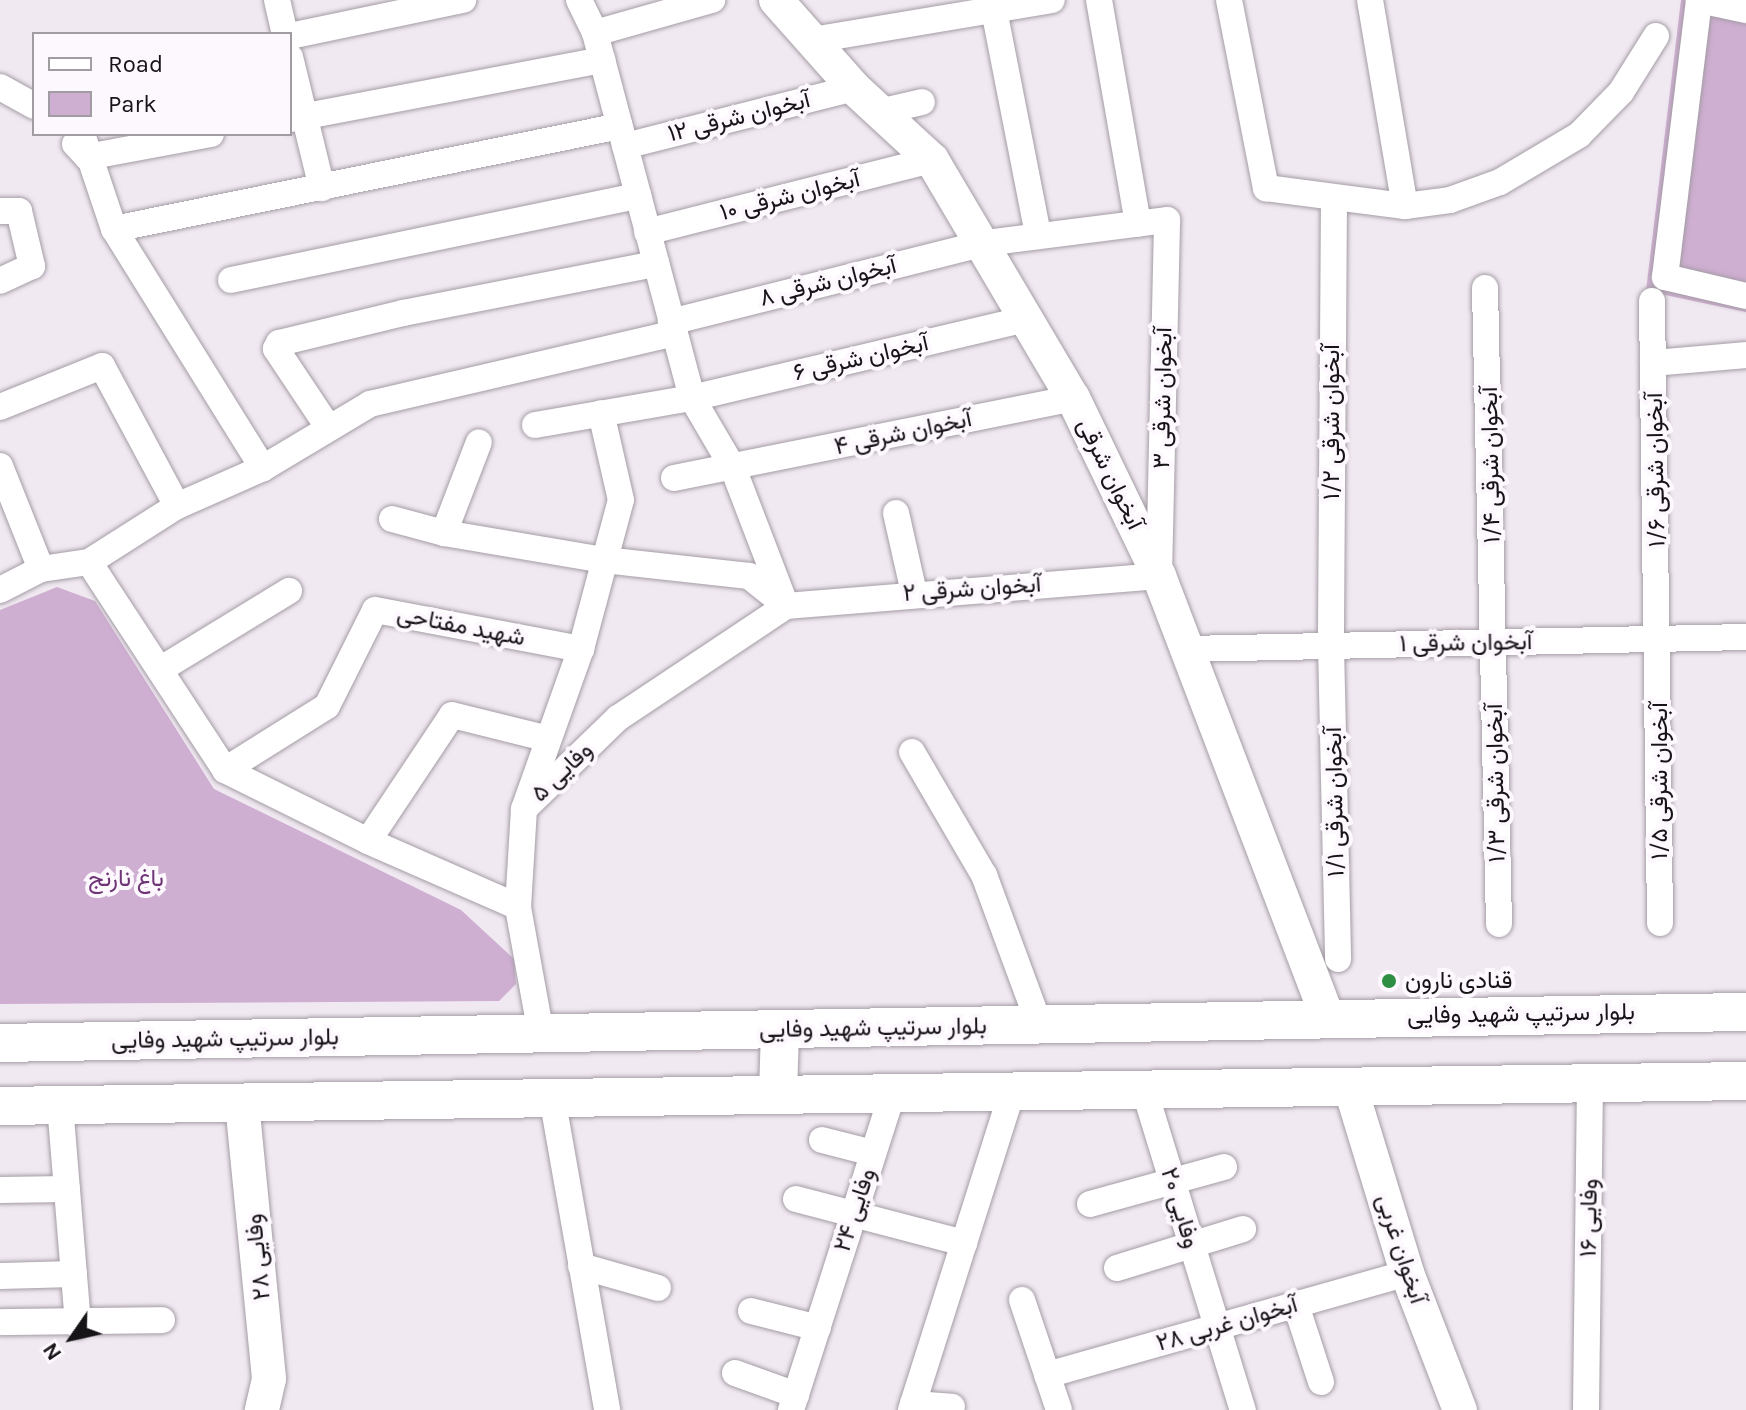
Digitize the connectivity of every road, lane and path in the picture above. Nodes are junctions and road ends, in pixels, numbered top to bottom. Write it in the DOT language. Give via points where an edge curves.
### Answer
graph roads {
  1 [pos="277,0"];
  2 [pos="463,0"];
  3 [pos="579,0"];
  4 [pos="712,0"];
  5 [pos="776,0"];
  6 [pos="1052,0"];
  7 [pos="1099,0"];
  8 [pos="1229,0"];
  9 [pos="1370,0"];
  10 [pos="402,7"];
  11 [pos="988,7"];
  12 [pos="1746,10"];
  13 [pos="286,32"];
  14 [pos="595,33"];
  15 [pos="292,34"];
  16 [pos="1656,36"];
  17 [pos="813,40"];
  18 [pos="602,60"];
  19 [pos="292,74"];
  20 [pos="0,87"];
  21 [pos="854,88"];
  22 [pos="922,102"];
  23 [pos="32,105"];
  24 [pos="879,112"];
  25 [pos="297,118"];
  26 [pos="190,136"];
  27 [pos="622,136"];
  28 [pos="84,146"];
  29 [pos="932,160"];
  30 [pos="322,188"];
  31 [pos="638,196"];
  32 [pos="1334,199"];
  33 [pos="1405,206"];
  34 [pos="0,211"];
  35 [pos="1167,220"];
  36 [pos="1138,224"];
  37 [pos="114,229"];
  38 [pos="647,232"];
  39 [pos="1038,235"];
  40 [pos="985,243"];
  41 [pos="656,264"];
  42 [pos="231,280"];
  43 [pos="0,281"];
  44 [pos="1485,288"];
  45 [pos="1746,296"];
  46 [pos="1652,301"];
  47 [pos="1030,318"];
  48 [pos="673,327"];
  49 [pos="1746,355"];
  50 [pos="1653,363"];
  51 [pos="692,398"];
  52 [pos="1073,398"];
  53 [pos="0,407"];
  54 [pos="601,413"];
  55 [pos="535,425"];
  56 [pos="328,427"];
  57 [pos="479,442"];
  58 [pos="0,466"];
  59 [pos="263,468"];
  60 [pos="733,468"];
  61 [pos="674,478"];
  62 [pos="177,506"];
  63 [pos="896,513"];
  64 [pos="392,519"];
  65 [pos="444,533"];
  66 [pos="604,560"];
  67 [pos="89,562"];
  68 [pos="41,569"];
  69 [pos="1159,576"];
  70 [pos="0,590"];
  71 [pos="289,591"];
  72 [pos="914,593"];
  73 [pos="786,606"];
  74 [pos="1746,637"];
  75 [pos="1659,639"];
  76 [pos="1494,642"];
  77 [pos="1331,646"];
  78 [pos="581,649"];
  79 [pos="1187,649"];
  80 [pos="161,669"];
  81 [pos="545,738"];
  82 [pos="912,752"];
  83 [pos="225,770"];
  84 [pos="524,809"];
  85 [pos="368,841"];
  86 [pos="518,907"];
  87 [pos="1660,923"];
  88 [pos="1499,924"];
  89 [pos="1338,959"];
  90 [pos="1746,1012"];
  91 [pos="1327,1017"];
  92 [pos="1040,1026"];
  93 [pos="780,1030"];
  94 [pos="541,1034"];
  95 [pos="0,1043"];
  96 [pos="1746,1081"];
  97 [pos="1590,1083"];
  98 [pos="1350,1086"];
  99 [pos="1144,1089"];
  100 [pos="1012,1091"];
  101 [pos="893,1092"];
  102 [pos="778,1094"];
  103 [pos="552,1097"];
  104 [pos="242,1103"];
  105 [pos="60,1105"];
  106 [pos="0,1106"];
  107 [pos="822,1140"];
  108 [pos="873,1153"];
  109 [pos="1224,1167"];
  110 [pos="1172,1182"];
  111 [pos="67,1189"];
  112 [pos="0,1190"];
  113 [pos="796,1199"];
  114 [pos="1090,1204"];
  115 [pos="853,1214"];
  116 [pos="1243,1229"];
  117 [pos="964,1243"];
  118 [pos="1191,1245"];
  119 [pos="581,1266"];
  120 [pos="1117,1268"];
  121 [pos="1407,1273"];
  122 [pos="74,1274"];
  123 [pos="0,1276"];
  124 [pos="658,1288"];
  125 [pos="1022,1300"];
  126 [pos="1296,1305"];
  127 [pos="751,1311"];
  128 [pos="162,1320"];
  129 [pos="2,1322"];
  130 [pos="78,1325"];
  131 [pos="1217,1327"];
  132 [pos="818,1328"];
  133 [pos="735,1373"];
  134 [pos="1047,1375"];
  135 [pos="1321,1382"];
  136 [pos="794,1402"];
  137 [pos="912,1407"];
  138 [pos="952,1407"];
  139 [pos="262,1410"];
  140 [pos="607,1410"];
  141 [pos="1059,1410"];
  142 [pos="1243,1410"];
  143 [pos="1460,1410"];
  144 [pos="1586,1410"];
  1 -- 13 [label="street"];
  2 -- 10 [label="street"];
  3 -- 14 [label="street"];
  4 -- 14 [label="street"];
  5 -- 17 [label="street, آبخوان شرقی"];
  6 -- 11 [label="street"];
  7 -- 36 [label="street"];
  8 -- 32 [label="street" via="1266,188"];
  9 -- 33 [label="street"];
  10 -- 15 [label="street"];
  11 -- 17 [label="street"];
  11 -- 39 [label="street"];
  12 -- 45 [label="street" via="1699,0 1665,277"];
  14 -- 18 [label="street"];
  16 -- 33 [label="street" via="1621,92 1579,135 1500,182 1450,200"];
  17 -- 21 [label="street, آبخوان شرقی"];
  18 -- 25 [label="street"];
  18 -- 27 [label="street"];
  19 -- 25 [label="street"];
  20 -- 23 [label="street"];
  21 -- 24 [label="street, آبخوان شرقی"];
  21 -- 27 [label="street, آبخوان شرقی ۱۲"];
  22 -- 24 [label="street"];
  24 -- 29 [label="street, آبخوان شرقی"];
  25 -- 30 [label="street"];
  26 -- 28 [label="street"];
  27 -- 30 [label="street, آبخوان شرقی ۱۲"];
  27 -- 31 [label="street"];
  28 -- 37 [label="street"];
  29 -- 38 [label="street, آبخوان شرقی ۱۰"];
  29 -- 40 [label="street, آبخوان شرقی"];
  30 -- 37 [label="street, آبخوان شرقی ۱۲"];
  31 -- 38 [label="street"];
  31 -- 42 [label="street"];
  32 -- 33 [label="street"];
  32 -- 77 [label="street, آبخوان شرقی ۱/۲"];
  34 -- 43 [label="street" via="19,211 32,266"];
  35 -- 36 [label="street, آبخوان شرقی ۸"];
  35 -- 69 [label="street, آبخوان شرقی ۳"];
  36 -- 39 [label="street, آبخوان شرقی ۸"];
  37 -- 59 [label="street"];
  38 -- 41 [label="street"];
  39 -- 40 [label="street, آبخوان شرقی ۸"];
  40 -- 47 [label="street, آبخوان شرقی"];
  40 -- 48 [label="street, آبخوان شرقی ۸"];
  41 -- 48 [label="street"];
  41 -- 56 [label="street" via="279,343 276,349"];
  44 -- 76 [label="street, آبخوان شرقی ۱/۴"];
  46 -- 50 [label="street, آبخوان شرقی ۱/۶"];
  47 -- 51 [label="street, آبخوان شرقی ۶"];
  47 -- 52 [label="street, آبخوان شرقی"];
  48 -- 51 [label="street"];
  48 -- 56 [label="street, آبخوان شرقی ۸" via="384,400"];
  49 -- 50 [label="street"];
  50 -- 75 [label="street, آبخوان شرقی ۱/۶"];
  51 -- 54 [label="street, آبخوان شرقی ۶"];
  51 -- 60 [label="street"];
  52 -- 60 [label="street, آبخوان شرقی ۴"];
  52 -- 69 [label="street, آبخوان شرقی"];
  53 -- 62 [label="street" via="102,366"];
  54 -- 55 [label="street, آبخوان شرقی ۶"];
  54 -- 66 [label="street" via="621,500"];
  56 -- 59 [label="street, آبخوان شرقی ۸"];
  57 -- 65 [label="street"];
  58 -- 68 [label="street"];
  59 -- 62 [label="street, آبخوان شرقی ۸"];
  60 -- 61 [label="street, آبخوان شرقی ۴"];
  60 -- 73 [label="street"];
  62 -- 67 [label="street, آبخوان شرقی ۸"];
  63 -- 72 [label="street"];
  64 -- 65 [label="street"];
  65 -- 66 [label="street"];
  66 -- 73 [label="street" via="749,576"];
  66 -- 78 [label="street"];
  67 -- 68 [label="street"];
  67 -- 80 [label="street"];
  68 -- 70 [label="street"];
  69 -- 72 [label="street, آبخوان شرقی ۲"];
  69 -- 79 [label="street, آبخوان شرقی"];
  71 -- 80 [label="street"];
  72 -- 73 [label="street, آبخوان شرقی ۲"];
  73 -- 84 [label="street, وفایی ۵" via="618,718"];
  74 -- 75 [label="street, آبخوان شرقی ۱"];
  75 -- 76 [label="street, آبخوان شرقی ۱"];
  75 -- 87 [label="street, آبخوان شرقی ۱/۵"];
  76 -- 77 [label="street, آبخوان شرقی ۱"];
  76 -- 88 [label="street, آبخوان شرقی ۱/۳"];
  77 -- 79 [label="street, آبخوان شرقی ۱"];
  77 -- 89 [label="street, آبخوان شرقی ۱/۱"];
  78 -- 81 [label="street"];
  78 -- 83 [label="street, شهید مفتاحی" via="375,610 327,706"];
  79 -- 91 [label="street, آبخوان شرقی"];
  80 -- 83 [label="street"];
  81 -- 84 [label="street"];
  81 -- 85 [label="street" via="452,715"];
  82 -- 92 [label="street" via="984,875"];
  83 -- 85 [label="street"];
  84 -- 86 [label="street, وفایی ۵"];
  85 -- 86 [label="street"];
  86 -- 94 [label="street, وفایی ۵"];
  90 -- 91 [label="main road, بلوار سرتیپ شهید وفایی"];
  91 -- 92 [label="main road, بلوار سرتیپ شهید وفایی"];
  92 -- 93 [label="main road, بلوار سرتیپ شهید وفایی"];
  93 -- 94 [label="main road, بلوار سرتیپ شهید وفایی"];
  93 -- 102 [label="main road"];
  94 -- 95 [label="main road, بلوار سرتیپ شهید وفایی"];
  96 -- 97 [label="main road"];
  97 -- 98 [label="main road"];
  97 -- 144 [label="street, وفایی ۱۶"];
  98 -- 99 [label="main road"];
  98 -- 121 [label="street, آبخوان غربی"];
  99 -- 100 [label="main road"];
  99 -- 110 [label="street, وفایی ۲۰"];
  100 -- 101 [label="main road"];
  100 -- 117 [label="street"];
  101 -- 102 [label="main road"];
  101 -- 108 [label="street, وفایی ۲۴"];
  102 -- 103 [label="main road"];
  103 -- 104 [label="main road"];
  103 -- 119 [label="street"];
  104 -- 105 [label="main road"];
  104 -- 139 [label="street, وفایی ۲۸" via="269,1379"];
  105 -- 106 [label="main road"];
  105 -- 111 [label="street"];
  107 -- 108 [label="street"];
  108 -- 115 [label="street, وفایی ۲۴"];
  109 -- 110 [label="street"];
  110 -- 114 [label="street"];
  110 -- 118 [label="street, وفایی ۲۰"];
  111 -- 112 [label="street"];
  111 -- 122 [label="street"];
  113 -- 115 [label="street"];
  115 -- 117 [label="street"];
  115 -- 132 [label="street, وفایی ۲۴"];
  116 -- 118 [label="street"];
  117 -- 137 [label="street"];
  118 -- 120 [label="street"];
  118 -- 131 [label="street, وفایی ۲۰"];
  119 -- 124 [label="street"];
  119 -- 140 [label="street"];
  121 -- 126 [label="street, آبخوان غربی ۲۸"];
  121 -- 143 [label="street, آبخوان غربی"];
  122 -- 123 [label="street"];
  122 -- 130 [label="street"];
  125 -- 134 [label="street"];
  126 -- 131 [label="street, آبخوان غربی ۲۸"];
  126 -- 135 [label="street"];
  127 -- 132 [label="street"];
  128 -- 130 [label="street"];
  129 -- 130 [label="street"];
  131 -- 134 [label="street, آبخوان غربی ۲۸"];
  131 -- 142 [label="street, وفایی ۲۰"];
  132 -- 136 [label="street, وفایی ۲۴"];
  133 -- 136 [label="street"];
  134 -- 141 [label="street"];
  137 -- 138 [label="street"];
}
